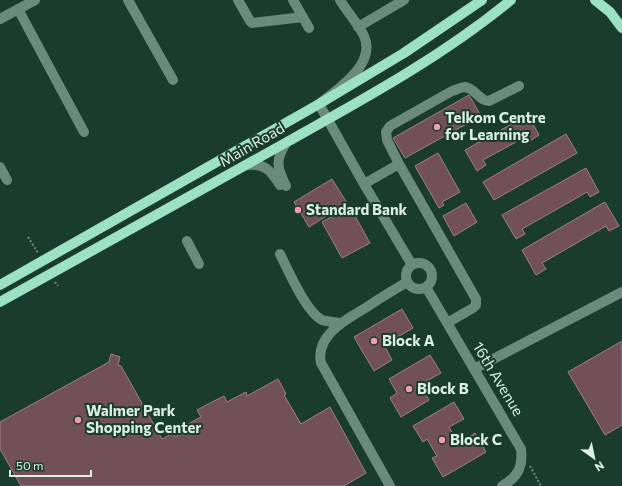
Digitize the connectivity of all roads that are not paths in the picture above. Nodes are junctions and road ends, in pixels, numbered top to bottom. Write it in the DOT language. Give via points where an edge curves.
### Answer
graph roads {
  1 [pos="35,0"];
  2 [pos="128,0"];
  3 [pos="238,0"];
  4 [pos="293,0"];
  5 [pos="340,0"];
  6 [pos="404,0"];
  7 [pos="482,0"];
  8 [pos="595,0"];
  9 [pos="510,1"];
  10 [pos="18,9"];
  11 [pos="303,17"];
  12 [pos="0,19"];
  13 [pos="358,27"];
  14 [pos="309,28"];
  15 [pos="622,28"];
  16 [pos="173,80"];
  17 [pos="519,86"];
  18 [pos="319,104"];
  19 [pos="328,120"];
  20 [pos="84,132"];
  21 [pos="286,143"];
  22 [pos="399,164"];
  23 [pos="247,165"];
  24 [pos="0,167"];
  25 [pos="8,180"];
  26 [pos="364,184"];
  27 [pos="187,241"];
  28 [pos="280,254"];
  29 [pos="199,264"];
  30 [pos="412,265"];
  31 [pos="407,282"];
  32 [pos="0,285"];
  33 [pos="426,287"];
  34 [pos="622,292"];
  35 [pos="0,302"];
  36 [pos="341,322"];
  37 [pos="447,323"];
  38 [pos="474,369"];
  39 [pos="390,486"];
  40 [pos="502,486"];
  1 -- 10 [label="street"];
  2 -- 16 [label="street"];
  3 -- 11 [label="street" via="252,23"];
  4 -- 11 [label="street"];
  5 -- 13 [label="street"];
  6 -- 13 [label="street"];
  7 -- 18 [label="main road, Main Road" via="404,53"];
  8 -- 15 [label="main road" via="610,12"];
  9 -- 19 [label="main road, Main Road" via="442,51"];
  10 -- 12 [label="street"];
  10 -- 20 [label="street"];
  11 -- 14 [label="street"];
  13 -- 18 [label="street" via="365,38 363,62 356,73"];
  17 -- 22 [label="street" via="489,101 470,89 460,88 390,126 386,137"];
  18 -- 19 [label="street"];
  18 -- 32 [label="main road, Main Road"];
  19 -- 21 [label="main road, Main Road"];
  19 -- 26 [label="street"];
  21 -- 23 [label="main road, Main Road"];
  21 -- 23 [label="street" via="278,160 284,187 265,167"];
  22 -- 26 [label="street"];
  22 -- 37 [label="street" via="476,299 473,308"];
  23 -- 35 [label="main road, Main Road"];
  24 -- 25 [label="street"];
  26 -- 30 [label="street"];
  27 -- 29 [label="street"];
  28 -- 36 [label="street" via="315,314 326,321"];
  30 -- 31 [label="street" via="406,274"];
  30 -- 33 [label="street" via="424,264 430,269 432,276"];
  31 -- 33 [label="street" via="413,288"];
  31 -- 36 [label="street"];
  33 -- 37 [label="street, 16th Avenue"];
  34 -- 38 [label="street"];
  36 -- 39 [label="street" via="321,346 320,363"];
  37 -- 38 [label="street, 16th Avenue"];
  38 -- 40 [label="street, 16th Avenue" via="521,449 522,459 517,474"];
}
